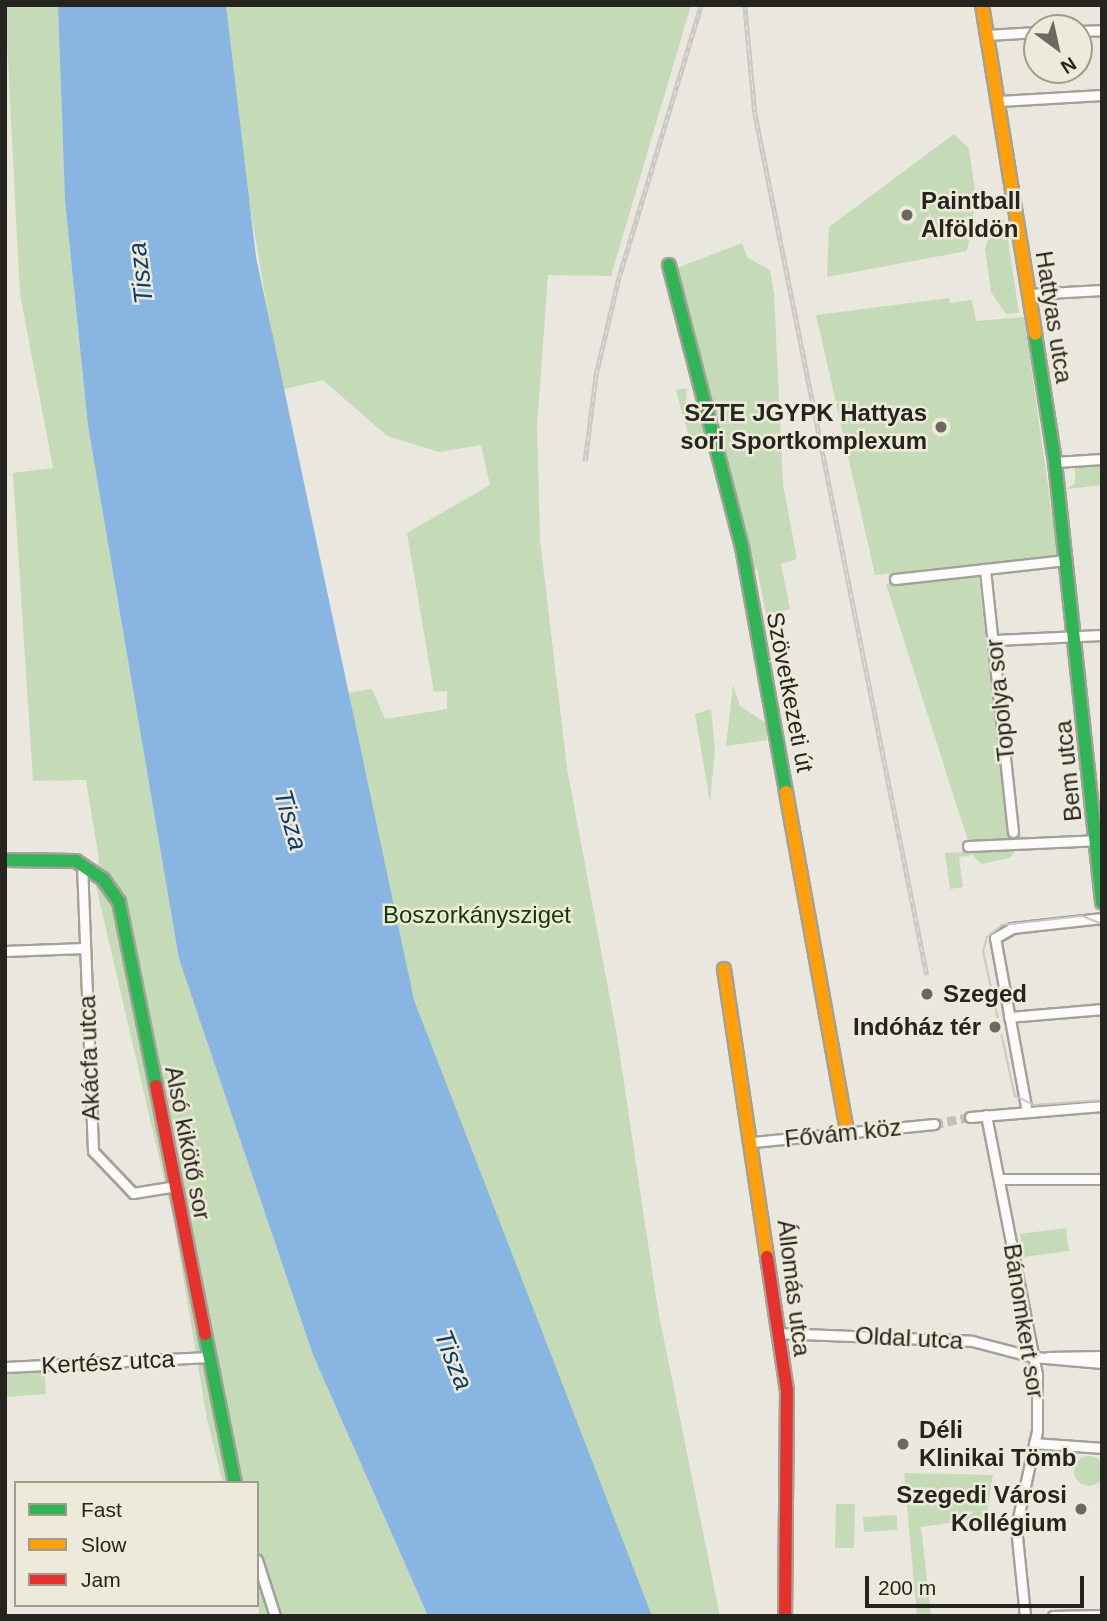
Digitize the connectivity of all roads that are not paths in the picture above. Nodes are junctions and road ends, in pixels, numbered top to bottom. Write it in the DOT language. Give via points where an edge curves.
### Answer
graph roads {
  1 [pos="982,5"];
  2 [pos="1023,34"];
  3 [pos="987,35"];
  4 [pos="1102,95"];
  5 [pos="999,101"];
  6 [pos="669,265"];
  7 [pos="1102,290"];
  8 [pos="1029,294"];
  9 [pos="1102,459"];
  10 [pos="1055,462"];
  11 [pos="1065,560"];
  12 [pos="985,569"];
  13 [pos="895,579"];
  14 [pos="1102,635"];
  15 [pos="1075,636"];
  16 [pos="995,640"];
  17 [pos="1013,832"];
  18 [pos="1099,840"];
  19 [pos="968,846"];
  20 [pos="5,860"];
  21 [pos="82,864"];
  22 [pos="1102,902"];
  23 [pos="1102,918"];
  24 [pos="84,948"];
  25 [pos="5,951"];
  26 [pos="724,969"];
  27 [pos="1102,1009"];
  28 [pos="1009,1017"];
  29 [pos="1102,1106"];
  30 [pos="1027,1112"];
  31 [pos="986,1115"];
  32 [pos="970,1117"];
  33 [pos="934,1124"];
  34 [pos="847,1132"];
  35 [pos="753,1142"];
  36 [pos="1000,1179"];
  37 [pos="1102,1179"];
  38 [pos="176,1186"];
  39 [pos="777,1333"];
  40 [pos="1031,1341"];
  41 [pos="1015,1352"];
  42 [pos="1102,1356"];
  43 [pos="210,1357"];
  44 [pos="1037,1358"];
  45 [pos="1052,1360"];
  46 [pos="1102,1363"];
  47 [pos="5,1367"];
  48 [pos="1037,1374"];
  49 [pos="1034,1443"];
  50 [pos="1102,1448"];
  51 [pos="235,1481"];
  52 [pos="259,1566"];
  53 [pos="1102,1615"];
  54 [pos="275,1616"];
  55 [pos="785,1616"];
  56 [pos="1025,1616"];
  57 [pos="1053,1616"];
  1 -- 3 [label="street, Hattyas utca"];
  2 -- 3 [label="street"];
  3 -- 5 [label="street, Hattyas utca"];
  4 -- 5 [label="street"];
  5 -- 8 [label="street, Hattyas utca"];
  6 -- 34 [label="street, Szövetkezeti út" via="741,547"];
  7 -- 8 [label="street"];
  8 -- 10 [label="street, Hattyas utca"];
  9 -- 10 [label="street"];
  10 -- 11 [label="street, Hattyas utca"];
  11 -- 12 [label="street"];
  11 -- 15 [label="street, Hattyas utca"];
  12 -- 13 [label="street"];
  12 -- 16 [label="street, Topolya sor"];
  14 -- 15 [label="street"];
  15 -- 16 [label="street"];
  15 -- 18 [label="street, Bem utca"];
  16 -- 17 [label="street, Topolya sor"];
  18 -- 19 [label="street"];
  18 -- 22 [label="street, Bem utca"];
  20 -- 21 [label="street" via="45,858"];
  21 -- 24 [label="street, Akácfa utca"];
  21 -- 38 [label="street, Alsó kikötő sor" via="119,902"];
  23 -- 28 [label="street" via="998,934"];
  24 -- 25 [label="street"];
  24 -- 38 [label="street, Akácfa utca" via="93,1150 133,1193"];
  26 -- 35 [label="street, Állomás utca"];
  27 -- 28 [label="street"];
  28 -- 30 [label="street"];
  29 -- 30 [label="street"];
  30 -- 31 [label="street"];
  31 -- 32 [label="street"];
  31 -- 36 [label="street, Bánomkert sor"];
  33 -- 34 [label="street, Fővám köz"];
  34 -- 35 [label="street, Fővám köz"];
  35 -- 39 [label="street, Állomás utca"];
  36 -- 37 [label="street"];
  36 -- 40 [label="street, Bánomkert sor"];
  38 -- 43 [label="street, Alsó kikötő sor"];
  39 -- 41 [label="street, Oldal utca" via="972,1341"];
  39 -- 55 [label="street, Állomás utca" via="787,1391"];
  40 -- 41 [label="street"];
  40 -- 44 [label="street, Bánomkert sor"];
  41 -- 44 [label="street, Oldal utca"];
  42 -- 44 [label="street, Oldal utca"];
  43 -- 47 [label="street, Kertész utca"];
  43 -- 51 [label="street, Alsó kikötő sor"];
  44 -- 45 [label="street, Oldal utca"];
  44 -- 48 [label="street, Bánomkert sor"];
  45 -- 46 [label="street, Oldal utca"];
  45 -- 48 [label="street"];
  48 -- 49 [label="street, Bánomkert sor"];
  49 -- 50 [label="street"];
  49 -- 56 [label="street, Bánomkert sor" via="1016,1527"];
  52 -- 54 [label="street"];
  53 -- 57 [label="street"];
}
